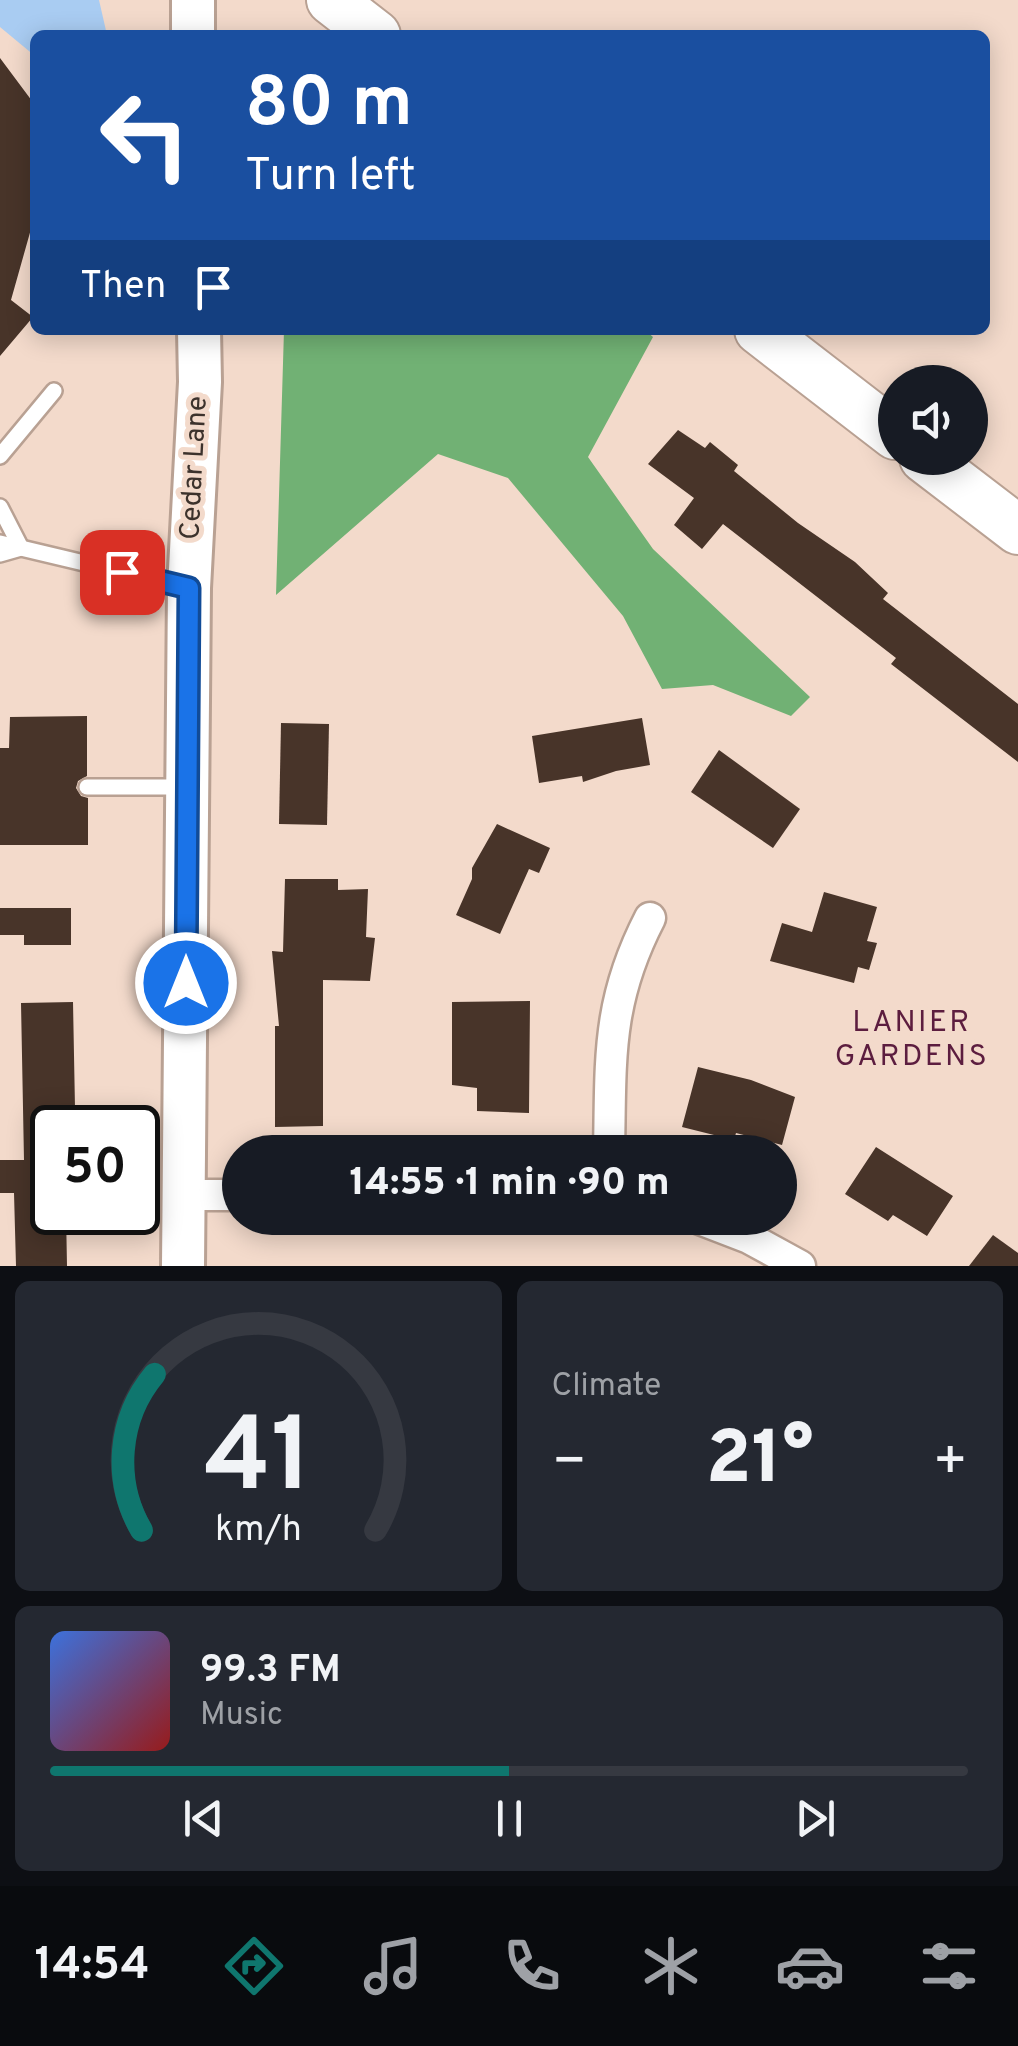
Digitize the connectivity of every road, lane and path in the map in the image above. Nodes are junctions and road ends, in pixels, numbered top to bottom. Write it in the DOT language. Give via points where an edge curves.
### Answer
graph roads {
  1 [pos="193,0"];
  2 [pos="331,0"];
  3 [pos="193,30"];
  4 [pos="370,30"];
  5 [pos="199,335"];
  6 [pos="765,335"];
  7 [pos="54,391"];
  8 [pos="878,422"];
  9 [pos="0,456"];
  10 [pos="946,475"];
  11 [pos="0,507"];
  12 [pos="1018,530"];
  13 [pos="0,543"];
  14 [pos="21,548"];
  15 [pos="0,554"];
  16 [pos="189,588"];
  17 [pos="188,786"];
  18 [pos="88,787"];
  19 [pos="650,918"];
  20 [pos="609,1135"];
  21 [pos="184,1195"];
  22 [pos="222,1196"];
  23 [pos="742,1235"];
  24 [pos="183,1266"];
  25 [pos="800,1266"];
  1 -- 3 [label="main road"];
  2 -- 4 [label="main road"];
  5 -- 16 [label="main road, Cedar Lane"];
  6 -- 8 [label="main road"];
  7 -- 9 [label="lane"];
  10 -- 12 [label="main road"];
  11 -- 14 [label="lane"];
  13 -- 14 [label="lane"];
  14 -- 15 [label="lane"];
  14 -- 16 [label="lane"];
  16 -- 17 [label="main road, Cedar Lane"];
  17 -- 18 [label="lane"];
  17 -- 21 [label="main road, Cedar Lane"];
  19 -- 20 [label="street" via="618,996"];
  21 -- 22 [label="street"];
  21 -- 24 [label="main road, Cedar Lane"];
  23 -- 25 [label="street"];
}
